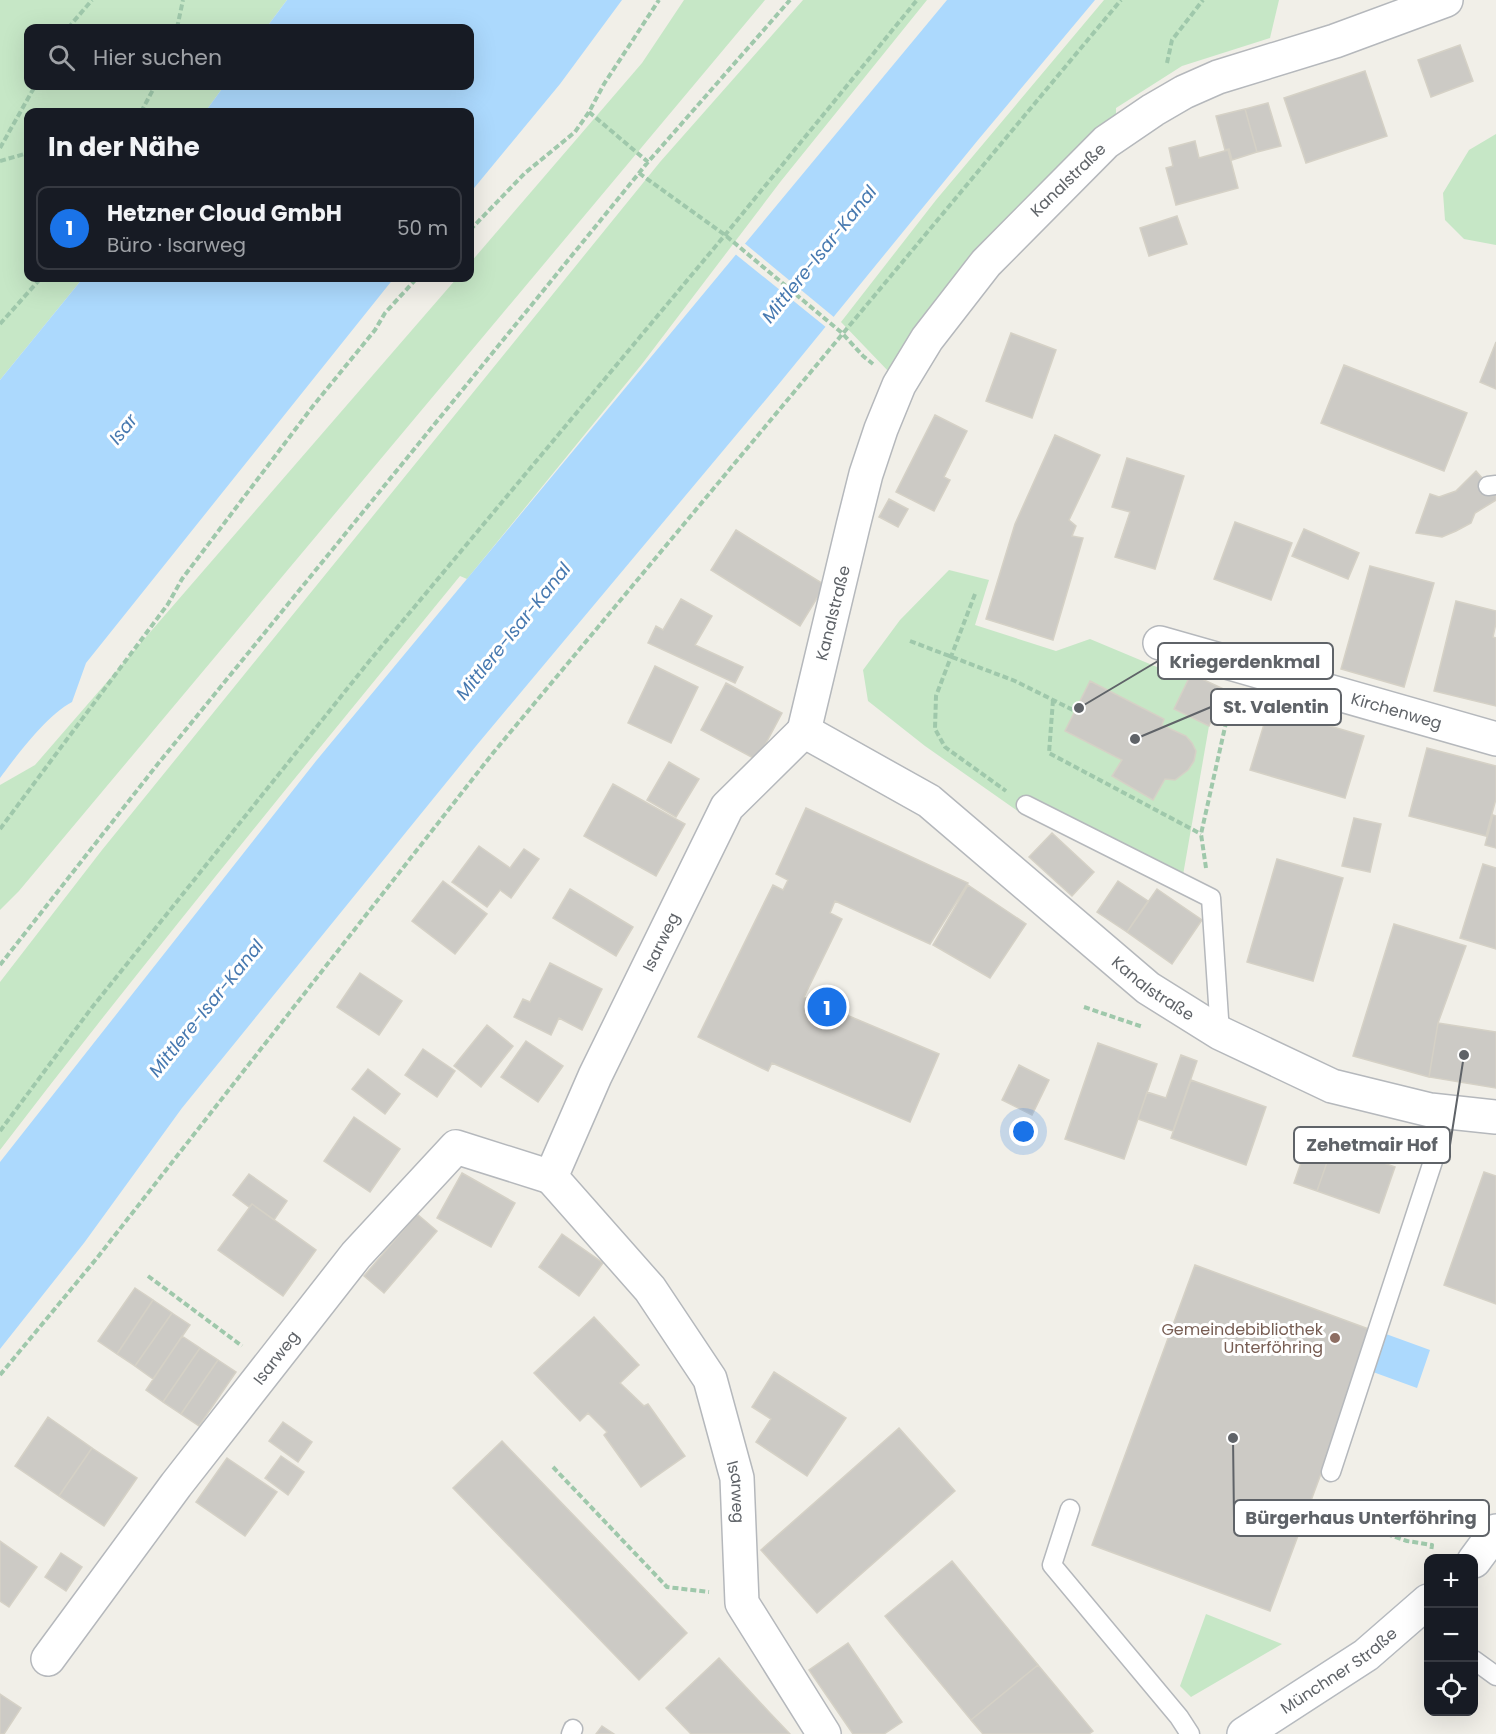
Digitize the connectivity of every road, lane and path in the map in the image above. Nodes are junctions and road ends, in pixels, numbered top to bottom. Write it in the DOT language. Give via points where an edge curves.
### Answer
graph roads {
  1 [pos="92,0"];
  2 [pos="183,0"];
  3 [pos="659,0"];
  4 [pos="790,0"];
  5 [pos="917,0"];
  6 [pos="1121,0"];
  7 [pos="1446,0"];
  8 [pos="1203,1"];
  9 [pos="71,24"];
  10 [pos="178,24"];
  11 [pos="33,90"];
  12 [pos="153,90"];
  13 [pos="1184,93"];
  14 [pos="143,108"];
  15 [pos="589,112"];
  16 [pos="0,148"];
  17 [pos="24,154"];
  18 [pos="0,161"];
  19 [pos="648,162"];
  20 [pos="639,174"];
  21 [pos="474,226"];
  22 [pos="725,235"];
  23 [pos="37,282"];
  24 [pos="413,282"];
  25 [pos="0,324"];
  26 [pos="842,333"];
  27 [pos="899,385"];
  28 [pos="975,594"];
  29 [pos="910,641"];
  30 [pos="1160,643"];
  31 [pos="950,657"];
  32 [pos="1239,666"];
  33 [pos="1053,700"];
  34 [pos="1075,711"];
  35 [pos="804,731"];
  36 [pos="1496,739"];
  37 [pos="1026,805"];
  38 [pos="0,829"];
  39 [pos="1201,834"];
  40 [pos="1211,898"];
  41 [pos="0,965"];
  42 [pos="1220,1034"];
  43 [pos="1496,1117"];
  44 [pos="0,1131"];
  45 [pos="1439,1143"];
  46 [pos="551,1177"];
  47 [pos="147,1276"];
  48 [pos="269,1366"];
  49 [pos="0,1375"];
  50 [pos="554,1467"];
  51 [pos="1330,1472"];
  52 [pos="1070,1509"];
  53 [pos="1378,1531"];
  54 [pos="1496,1531"];
  55 [pos="1431,1552"];
  56 [pos="1478,1554"];
  57 [pos="716,1593"];
  58 [pos="1424,1610"];
  59 [pos="48,1659"];
  60 [pos="1476,1662"];
  61 [pos="1496,1676"];
  62 [pos="824,1734"];
  63 [pos="1190,1734"];
  64 [pos="1244,1734"];
  1 -- 9 [label="path"];
  2 -- 10 [label="path"];
  3 -- 15 [label="path"];
  4 -- 19 [label="path"];
  5 -- 22 [label="path"];
  6 -- 26 [label="path"];
  7 -- 13 [label="street, Kanalstraße" via="1335,41 1218,77"];
  8 -- 13 [label="path" via="1172,40 1167,62 1166,69"];
  11 -- 16 [label="path"];
  12 -- 14 [label="path"];
  13 -- 27 [label="street, Kanalstraße" via="1106,142 1022,226 954,303"];
  15 -- 19 [label="path"];
  15 -- 21 [label="path" via="575,132 525,173"];
  17 -- 18 [label="path"];
  19 -- 20 [label="path"];
  20 -- 22 [label="path"];
  20 -- 41 [label="path" via="157,765"];
  22 -- 26 [label="path"];
  22 -- 44 [label="path" via="371,659 90,1010"];
  23 -- 25 [label="path"];
  24 -- 38 [label="path" via="300,422"];
  26 -- 27 [label="path"];
  26 -- 49 [label="path" via="493,753"];
  27 -- 35 [label="street, Kanalstraße" via="866,474"];
  28 -- 31 [label="path"];
  29 -- 31 [label="path"];
  30 -- 32 [label="street, Kirchenweg"];
  31 -- 33 [label="path"];
  31 -- 37 [label="path" via="936,696 936,729 940,738 945,747"];
  32 -- 36 [label="street, Kirchenweg"];
  32 -- 39 [label="path"];
  33 -- 34 [label="path"];
  33 -- 39 [label="path" via="1049,753"];
  35 -- 42 [label="street, Kanalstraße" via="929,801 1148,988"];
  35 -- 46 [label="street, Isarweg" via="727,807 595,1076"];
  37 -- 40 [label="lane"];
  39 -- 40 [label="path"];
  40 -- 42 [label="lane"];
  42 -- 43 [label="street, Kanalstraße" via="1332,1086 1430,1110"];
  45 -- 51 [label="lane"];
  46 -- 48 [label="street, Isarweg" via="456,1148 356,1255"];
  46 -- 62 [label="street, Isarweg" via="650,1288 710,1378 737,1478 742,1603"];
  47 -- 48 [label="path"];
  48 -- 59 [label="street, Isarweg"];
  50 -- 57 [label="path" via="668,1587"];
  52 -- 63 [label="lane" via="1052,1565"];
  53 -- 55 [label="path" via="1432,1545"];
  54 -- 56 [label="street"];
  58 -- 64 [label="street, Münchner Straße" via="1366,1655"];
  60 -- 61 [label="lane"];
}
